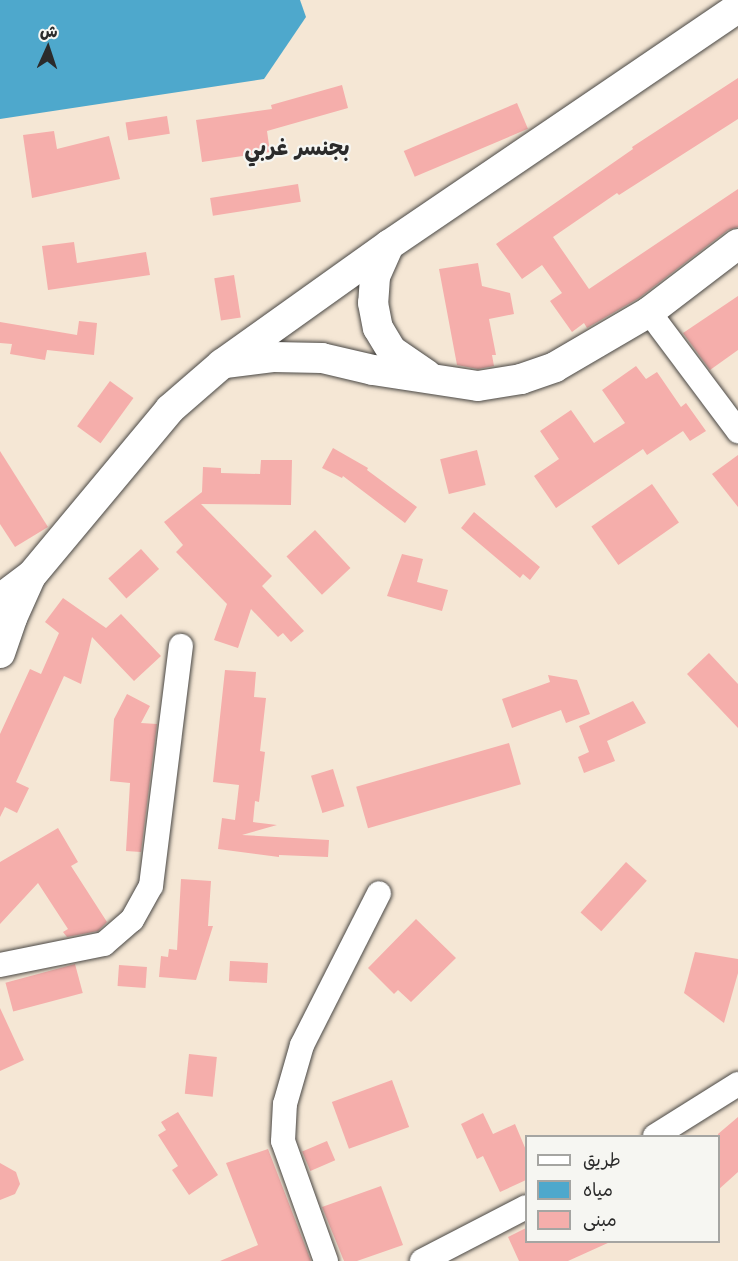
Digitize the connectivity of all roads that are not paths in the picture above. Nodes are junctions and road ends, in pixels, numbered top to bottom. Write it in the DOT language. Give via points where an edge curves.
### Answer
graph roads {
  1 [pos="738,8"];
  2 [pos="738,244"];
  3 [pos="389,245"];
  4 [pos="649,312"];
  5 [pos="222,364"];
  6 [pos="432,380"];
  7 [pos="738,431"];
  8 [pos="31,576"];
  9 [pos="0,599"];
  10 [pos="181,646"];
  11 [pos="0,653"];
  12 [pos="379,893"];
  13 [pos="0,965"];
  14 [pos="738,1084"];
  15 [pos="657,1135"];
  16 [pos="525,1208"];
  17 [pos="326,1261"];
  18 [pos="422,1261"];
  1 -- 3 [label="main road"];
  2 -- 4 [label="main road"];
  3 -- 5 [label="main road"];
  3 -- 6 [label="main road" via="375,277 373,303 378,328 392,351"];
  4 -- 6 [label="main road" via="555,367 521,379 478,386"];
  4 -- 7 [label="street"];
  5 -- 6 [label="main road" via="273,357 322,358"];
  5 -- 8 [label="main road" via="170,410"];
  8 -- 9 [label="main road"];
  8 -- 11 [label="main road"];
  10 -- 13 [label="street" via="151,886 132,920 104,944"];
  12 -- 17 [label="street" via="302,1045 285,1104 284,1141"];
  14 -- 15 [label="street"];
  16 -- 18 [label="street"];
}
